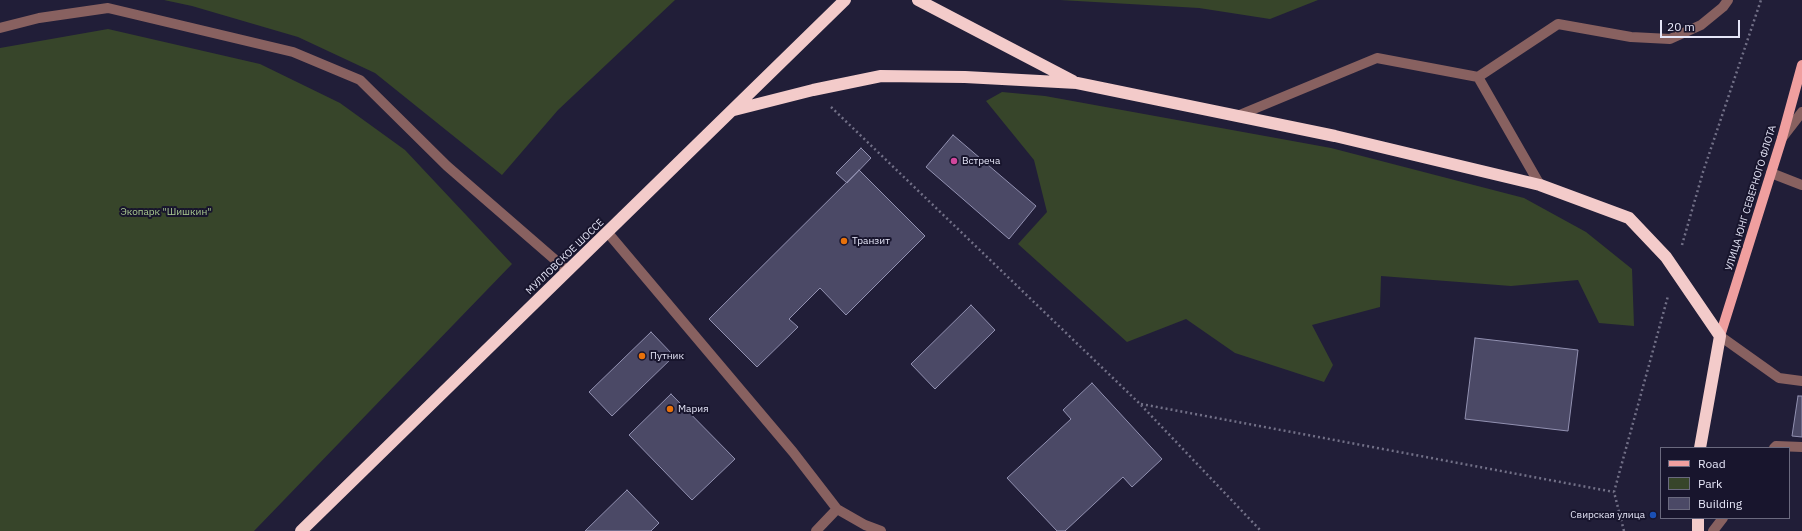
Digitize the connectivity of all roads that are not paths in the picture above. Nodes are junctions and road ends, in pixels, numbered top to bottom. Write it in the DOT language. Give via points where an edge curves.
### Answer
graph roads {
  1 [pos="845,0"];
  2 [pos="918,0"];
  3 [pos="1728,0"];
  4 [pos="0,28"];
  5 [pos="1802,65"];
  6 [pos="1478,77"];
  7 [pos="1077,83"];
  8 [pos="734,110"];
  9 [pos="1802,112"];
  10 [pos="1236,116"];
  11 [pos="1782,138"];
  12 [pos="1772,174"];
  13 [pos="1540,185"];
  14 [pos="1802,185"];
  15 [pos="608,233"];
  16 [pos="568,271"];
  17 [pos="1720,336"];
  18 [pos="1802,380"];
  19 [pos="1700,447"];
  20 [pos="1775,447"];
  21 [pos="1802,447"];
  22 [pos="837,509"];
  23 [pos="1698,519"];
  24 [pos="1722,519"];
  25 [pos="301,531"];
  26 [pos="816,531"];
  27 [pos="881,531"];
  28 [pos="1698,531"];
  29 [pos="1713,531"];
  1 -- 8 [label="highway, МУЛЛОВСКОЕ ШОССЕ"];
  2 -- 7 [label="highway"];
  3 -- 6 [label="lane" via="1701,25 1670,39 1631,37 1558,24"];
  4 -- 16 [label="lane" via="39,18 108,8 293,52 360,80 447,166"];
  5 -- 11 [label="main road, УЛИЦА ЮНГ СЕВЕРНОГО ФЛОТА"];
  6 -- 10 [label="lane" via="1377,58"];
  6 -- 13 [label="lane"];
  7 -- 8 [label="highway" via="881,76"];
  7 -- 10 [label="highway"];
  8 -- 15 [label="highway, МУЛЛОВСКОЕ ШОССЕ"];
  9 -- 11 [label="lane"];
  10 -- 13 [label="highway" via="1417,155"];
  11 -- 12 [label="main road, УЛИЦА ЮНГ СЕВЕРНОГО ФЛОТА"];
  12 -- 14 [label="lane"];
  12 -- 17 [label="main road, УЛИЦА ЮНГ СЕВЕРНОГО ФЛОТА"];
  13 -- 17 [label="highway" via="1628,218 1666,257"];
  15 -- 16 [label="highway, МУЛЛОВСКОЕ ШОССЕ"];
  15 -- 22 [label="lane" via="793,452"];
  16 -- 25 [label="highway, МУЛЛОВСКОЕ ШОССЕ"];
  17 -- 18 [label="lane" via="1779,378"];
  17 -- 19 [label="highway"];
  20 -- 21 [label="lane"];
  22 -- 26 [label="lane"];
  22 -- 27 [label="lane"];
  23 -- 28 [label="highway"];
  24 -- 29 [label="lane"];
}
